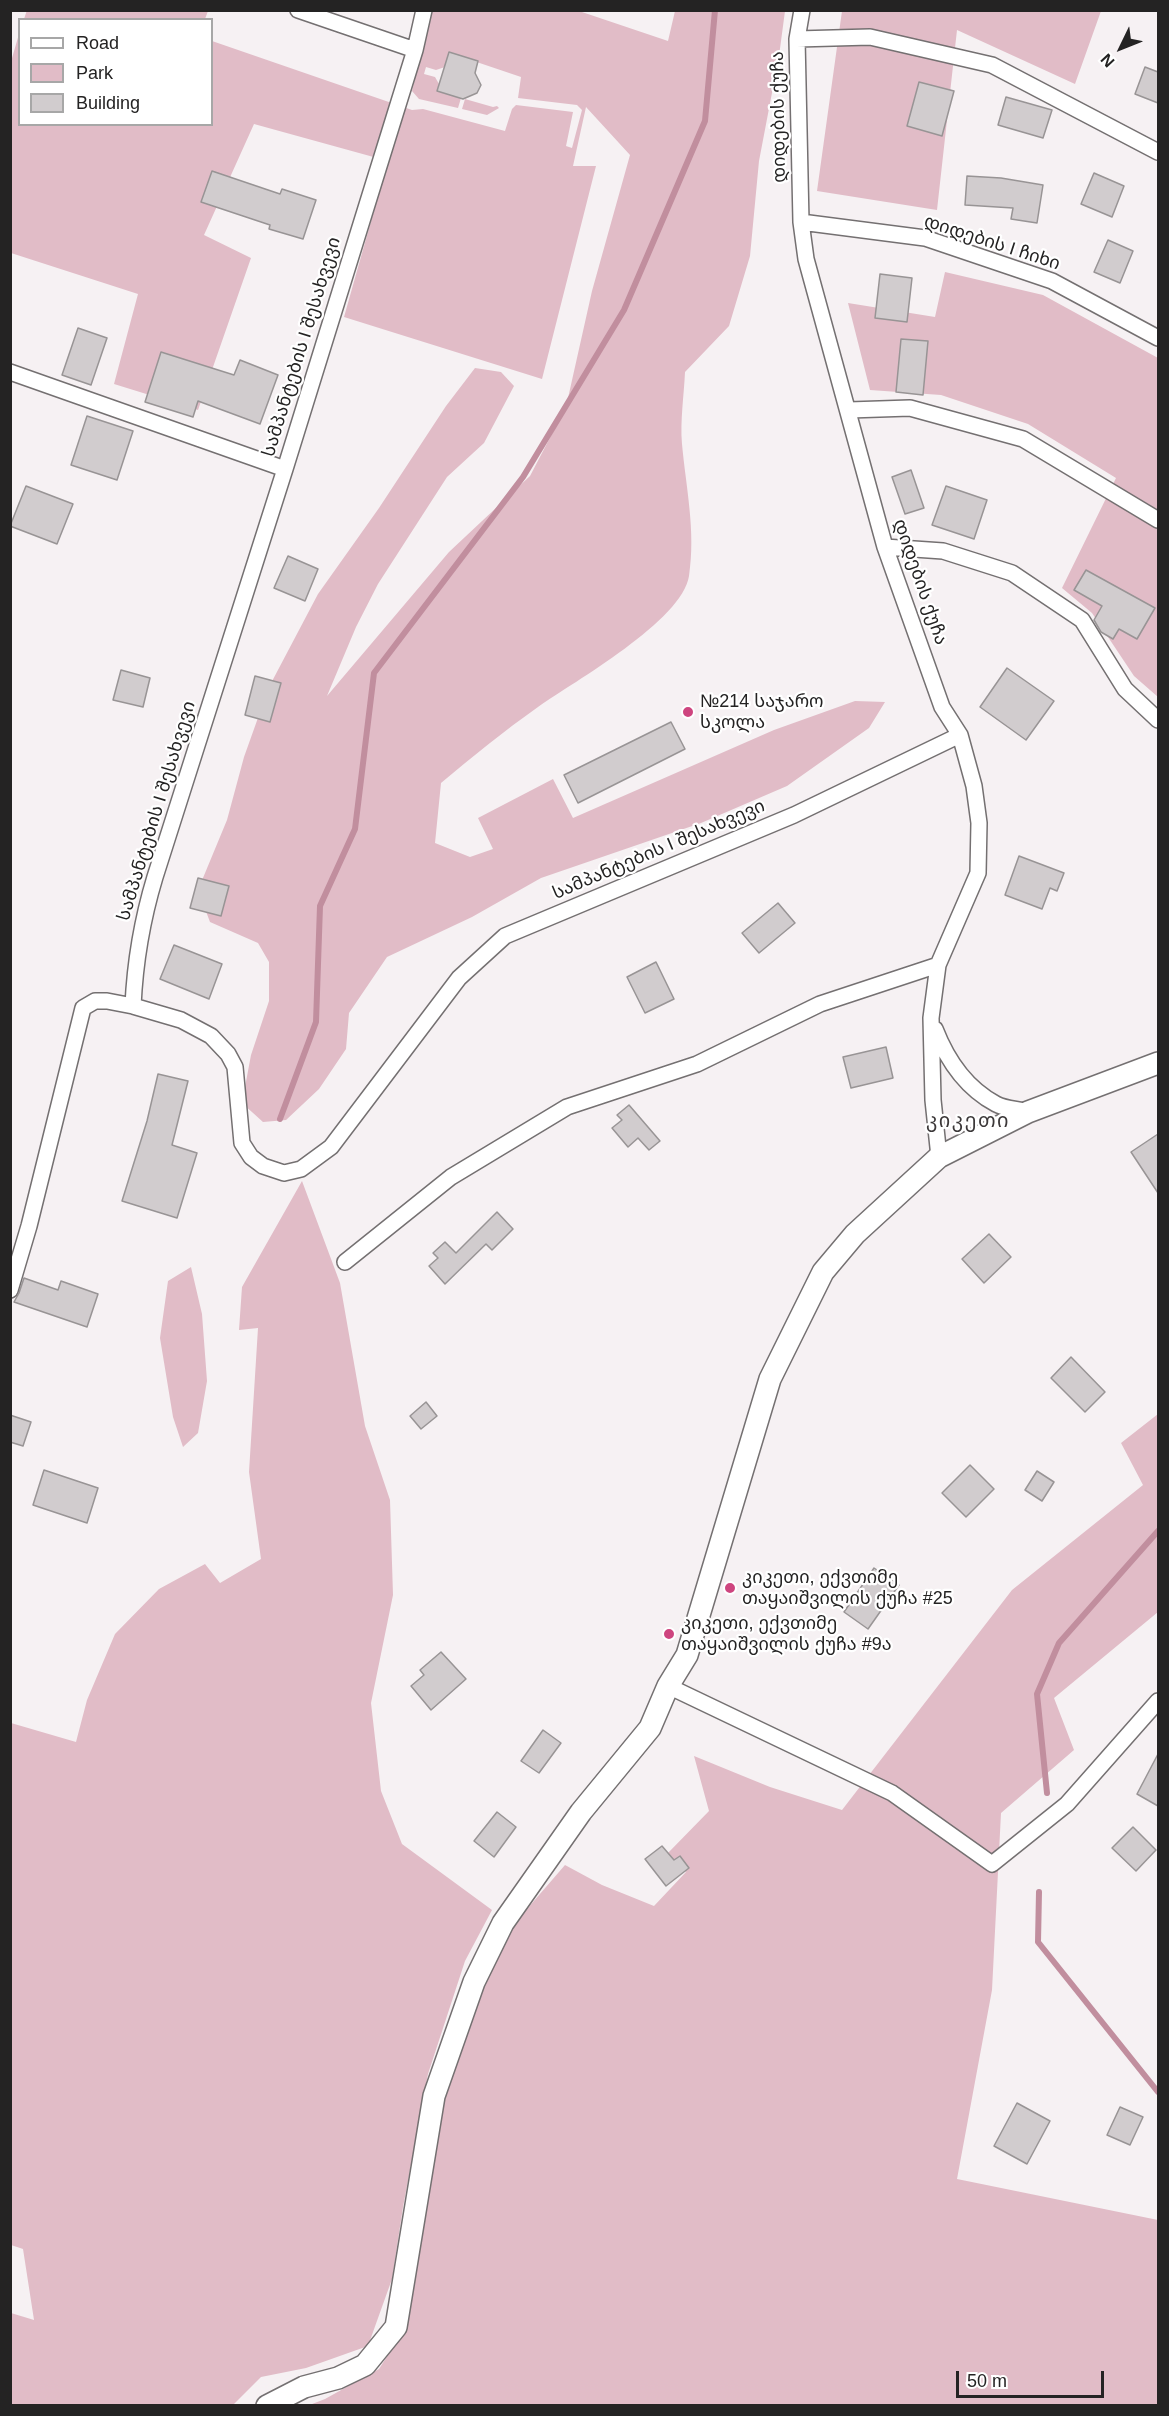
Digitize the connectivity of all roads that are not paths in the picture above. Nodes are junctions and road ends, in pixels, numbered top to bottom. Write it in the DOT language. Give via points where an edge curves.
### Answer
graph roads {
  1 [pos="298,10"];
  2 [pos="424,10"];
  3 [pos="802,10"];
  4 [pos="797,39"];
  5 [pos="415,50"];
  6 [pos="1158,152"];
  7 [pos="801,222"];
  8 [pos="1158,338"];
  9 [pos="10,372"];
  10 [pos="849,410"];
  11 [pos="285,469"];
  12 [pos="1158,520"];
  13 [pos="885,547"];
  14 [pos="1158,720"];
  15 [pos="960,735"];
  16 [pos="938,965"];
  17 [pos="133,1006"];
  18 [pos="931,1018"];
  19 [pos="1158,1063"];
  20 [pos="1028,1112"];
  21 [pos="939,1157"];
  22 [pos="345,1262"];
  23 [pos="10,1290"];
  24 [pos="668,1686"];
  25 [pos="1158,1701"];
  26 [pos="267,2406"];
  1 -- 5 [label="street"];
  2 -- 5 [label="street, სამპანტების I შესახვევი"];
  3 -- 4 [label="street, დიდების ქუჩა"];
  4 -- 6 [label="street" via="870,37 992,65"];
  4 -- 7 [label="street, დიდების ქუჩა"];
  5 -- 11 [label="street, სამპანტების I შესახვევი"];
  7 -- 8 [label="street, დიდების I ჩიხი" via="925,238 1052,281"];
  7 -- 10 [label="street, დიდების ქუჩა" via="806,260"];
  9 -- 11 [label="street"];
  10 -- 12 [label="street" via="910,408 1023,439"];
  10 -- 13 [label="street, დიდების ქუჩა"];
  11 -- 17 [label="street, სამპანტების I შესახვევი" via="141,924"];
  13 -- 14 [label="street" via="943,551 1012,573 1082,620 1125,689"];
  13 -- 15 [label="street, დიდების ქუჩა" via="942,707"];
  15 -- 16 [label="street, დიდების ქუჩა" via="979,823 978,873"];
  15 -- 17 [label="street, სამპანტების I შესახვევი" via="794,814 505,936 459,978 332,1147 301,1168 284,1173 251,1157 242,1143 235,1067 211,1036 181,1020"];
  16 -- 18 [label="street, დიდების ქუჩა"];
  16 -- 22 [label="street" via="820,1004 697,1064 567,1107 451,1178"];
  17 -- 23 [label="street" via="95,1001 83,1008"];
  18 -- 20 [label="street" via="942,1047 964,1080 997,1105"];
  18 -- 21 [label="street, დიდების ქუჩა"];
  19 -- 20 [label="street"];
  20 -- 21 [label="street"];
  21 -- 24 [label="street" via="855,1234 823,1272 770,1379 687,1655"];
  24 -- 25 [label="street" via="892,1793 992,1864 1067,1804"];
  24 -- 26 [label="street" via="650,1728 581,1812 503,1923 474,1982 434,2096 396,2327 365,2365 338,2378 304,2386"];
}
